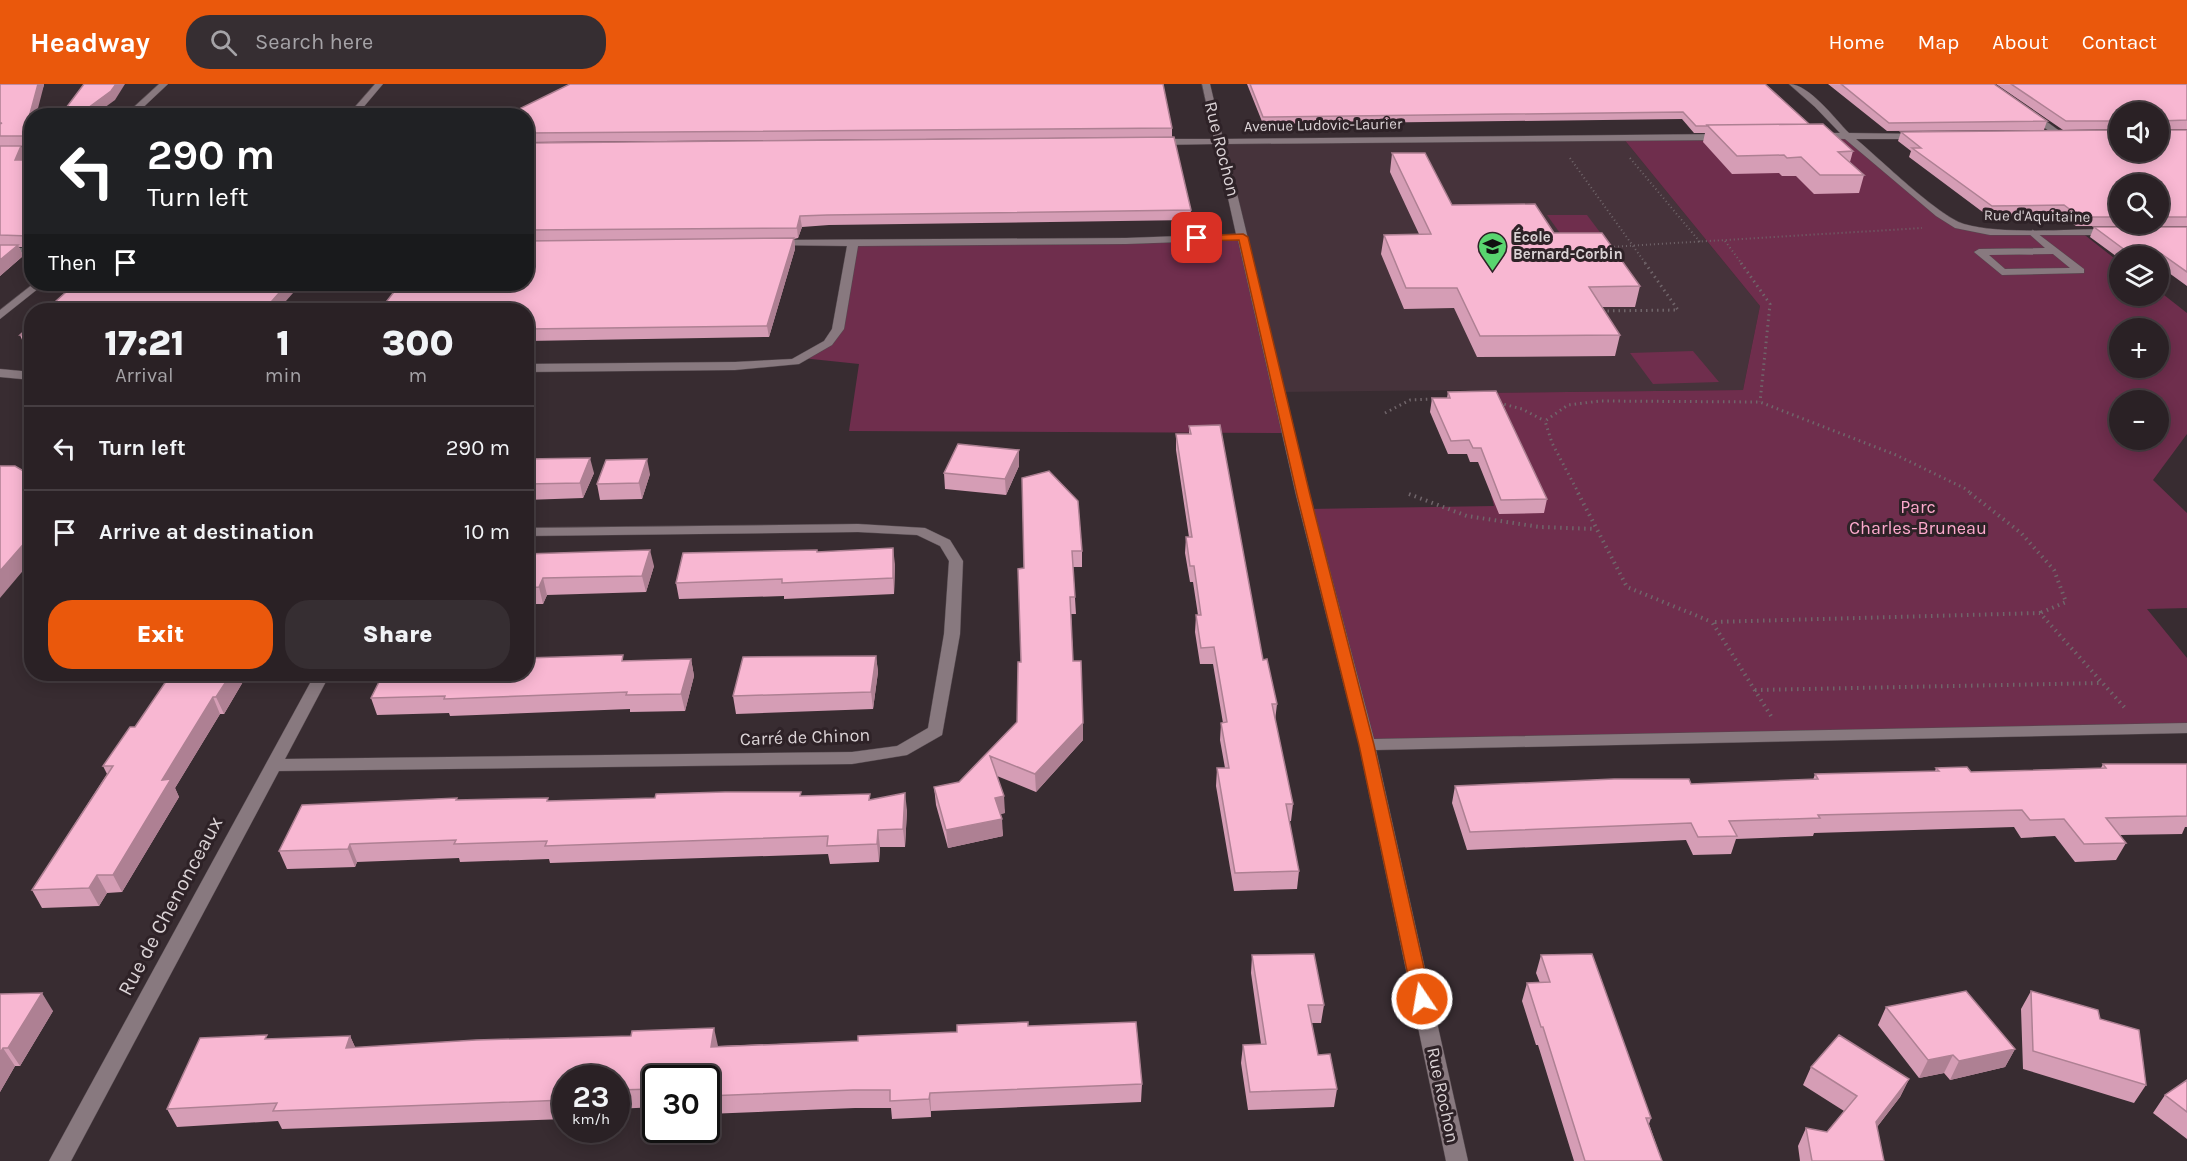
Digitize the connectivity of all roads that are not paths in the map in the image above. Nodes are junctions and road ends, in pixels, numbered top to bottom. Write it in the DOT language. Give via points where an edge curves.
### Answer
graph roads {
  1 [pos="164,84"];
  2 [pos="379,84"];
  3 [pos="1206,84"];
  4 [pos="1793,84"];
  5 [pos="138,108"];
  6 [pos="358,108"];
  7 [pos="2024,110"];
  8 [pos="1930,135"];
  9 [pos="2037,135"];
  10 [pos="2061,135"];
  11 [pos="2073,135"];
  12 [pos="1736,136"];
  13 [pos="1806,136"];
  14 [pos="1847,136"];
  15 [pos="1220,141"];
  16 [pos="1142,142"];
  17 [pos="0,151"];
  18 [pos="24,151"];
  19 [pos="2109,232"];
  20 [pos="2033,233"];
  21 [pos="1243,237"];
  22 [pos="760,243"];
  23 [pos="853,243"];
  24 [pos="0,251"];
  25 [pos="24,251"];
  26 [pos="2055,251"];
  27 [pos="30,291"];
  28 [pos="0,316"];
  29 [pos="534,368"];
  30 [pos="0,374"];
  31 [pos="24,376"];
  32 [pos="534,532"];
  33 [pos="318,681"];
  34 [pos="2187,728"];
  35 [pos="1367,745"];
  36 [pos="272,765"];
  37 [pos="60,1161"];
  38 [pos="1457,1161"];
  1 -- 5 [label="street"];
  2 -- 6 [label="street"];
  3 -- 15 [label="street, Rue Rochon"];
  4 -- 14 [label="street, Rue d'Aquitaine"];
  7 -- 10 [label="street"];
  8 -- 14 [label="street"];
  9 -- 10 [label="street"];
  10 -- 11 [label="street"];
  12 -- 15 [label="street, Avenue Ludovic-Laurier"];
  13 -- 14 [label="street"];
  14 -- 20 [label="street, Rue d'Aquitaine" via="1939,214 1959,226 1990,232"];
  15 -- 16 [label="street, Avenue Ludovic-Laurier"];
  15 -- 21 [label="street, Rue Rochon"];
  17 -- 18 [label="street"];
  19 -- 20 [label="street, Rue d'Aquitaine"];
  20 -- 26 [label="street"];
  21 -- 23 [label="street"];
  21 -- 35 [label="street, Rue Rochon"];
  22 -- 23 [label="street"];
  23 -- 29 [label="street" via="838,329 828,343 795,362"];
  24 -- 25 [label="street"];
  26 -- 26 [label="street" via="2080,271 2002,272 1979,252"];
  27 -- 28 [label="street"];
  30 -- 31 [label="street"];
  32 -- 36 [label="street, Carré de Chinon" via="858,528 920,531 945,543 956,561 952,634 936,731 900,751 852,758"];
  33 -- 36 [label="street, Rue de Chenonceaux"];
  34 -- 35 [label="street"];
  35 -- 38 [label="street, Rue Rochon"];
  36 -- 37 [label="street, Rue de Chenonceaux"];
}
